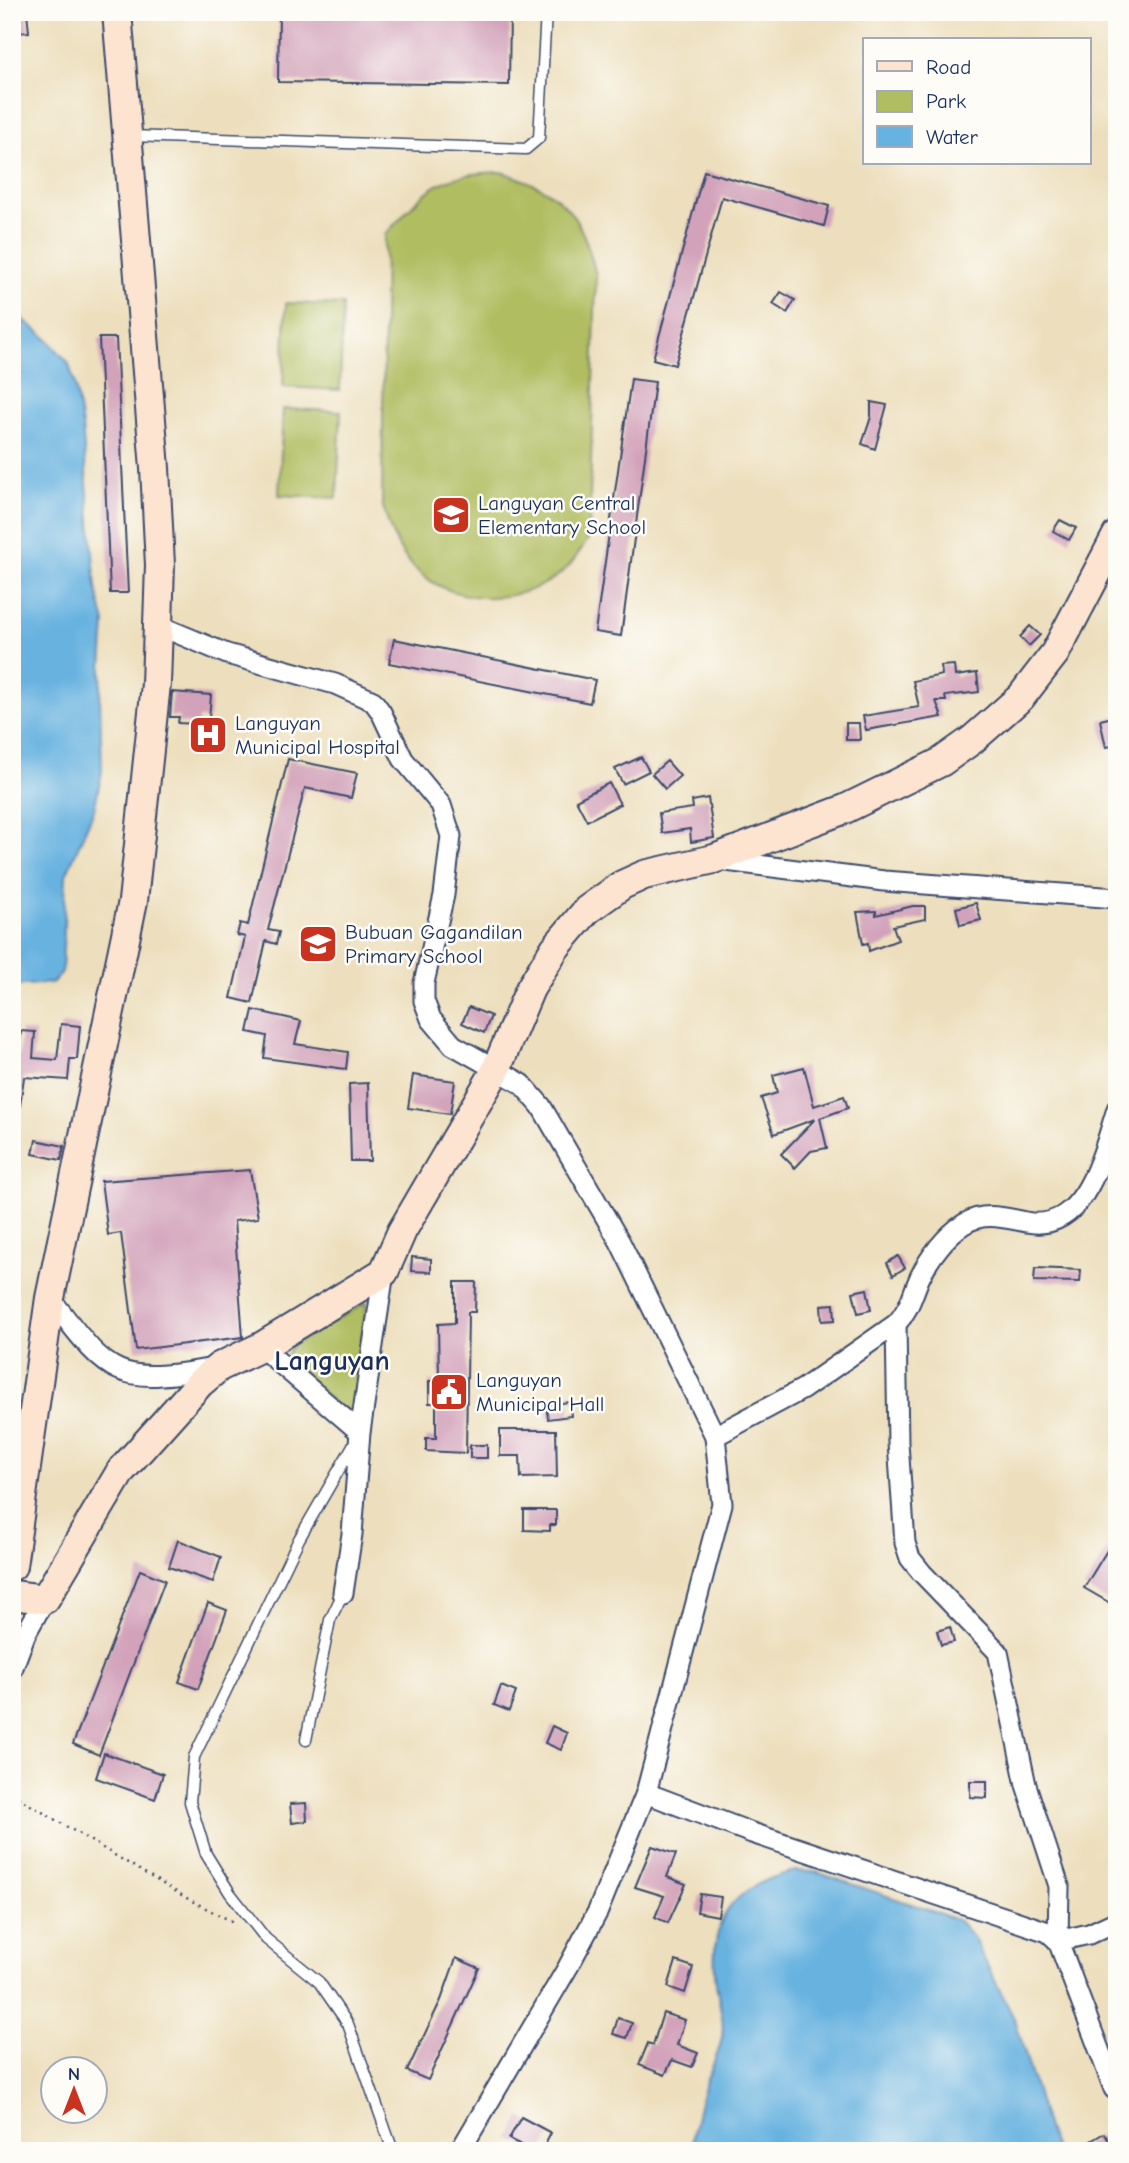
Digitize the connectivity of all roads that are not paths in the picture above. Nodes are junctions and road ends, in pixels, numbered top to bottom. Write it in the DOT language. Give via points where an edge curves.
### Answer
graph roads {
  1 [pos="117,12"];
  2 [pos="547,12"];
  3 [pos="130,136"];
  4 [pos="1117,535"];
  5 [pos="160,626"];
  6 [pos="714,859"];
  7 [pos="1117,898"];
  8 [pos="495,1072"];
  9 [pos="1117,1109"];
  10 [pos="384,1272"];
  11 [pos="50,1298"];
  12 [pos="896,1324"];
  13 [pos="261,1347"];
  14 [pos="219,1367"];
  15 [pos="360,1432"];
  16 [pos="715,1436"];
  17 [pos="12,1566"];
  18 [pos="342,1593"];
  19 [pos="12,1595"];
  20 [pos="45,1599"];
  21 [pos="12,1670"];
  22 [pos="306,1740"];
  23 [pos="646,1793"];
  24 [pos="1117,1922"];
  25 [pos="1058,1941"];
  26 [pos="1115,2092"];
  27 [pos="461,2150"];
  28 [pos="393,2151"];
  1 -- 3 [label="street"];
  2 -- 3 [label="lane" via="539,138 526,149"];
  3 -- 5 [label="street" via="155,468"];
  4 -- 6 [label="street" via="1055,653 1021,697 972,740 941,762 845,809"];
  5 -- 8 [label="street" via="237,657 335,684 373,701 403,759 441,805 451,836 424,1001 440,1033"];
  5 -- 11 [label="street" via="133,901"];
  6 -- 7 [label="street" via="884,881"];
  6 -- 8 [label="street" via="644,875 587,910 535,981"];
  8 -- 10 [label="street" via="402,1231"];
  8 -- 16 [label="street" via="532,1094 564,1144 620,1242"];
  9 -- 12 [label="street" via="1078,1205 1049,1223 991,1216 964,1224 928,1262 909,1311"];
  10 -- 13 [label="street"];
  10 -- 15 [label="street"];
  11 -- 14 [label="street" via="91,1350 105,1364 123,1372 158,1376"];
  11 -- 17 [label="street"];
  12 -- 16 [label="street" via="803,1389"];
  12 -- 25 [label="street" via="905,1543 922,1573 998,1652 1026,1785 1059,1886"];
  13 -- 14 [label="street"];
  13 -- 15 [label="street"];
  14 -- 20 [label="street" via="174,1408 121,1471"];
  15 -- 18 [label="street"];
  15 -- 28 [label="lane" via="293,1550 194,1757 189,1781 195,1825 230,1894 266,1939 332,1996 348,2024"];
  16 -- 23 [label="street" via="722,1504"];
  18 -- 22 [label="lane" via="330,1620"];
  19 -- 20 [label="street"];
  20 -- 21 [label="street"];
  23 -- 25 [label="street" via="1048,1932"];
  23 -- 27 [label="street" via="592,1922"];
  24 -- 25 [label="street"];
  25 -- 26 [label="street"];
}
